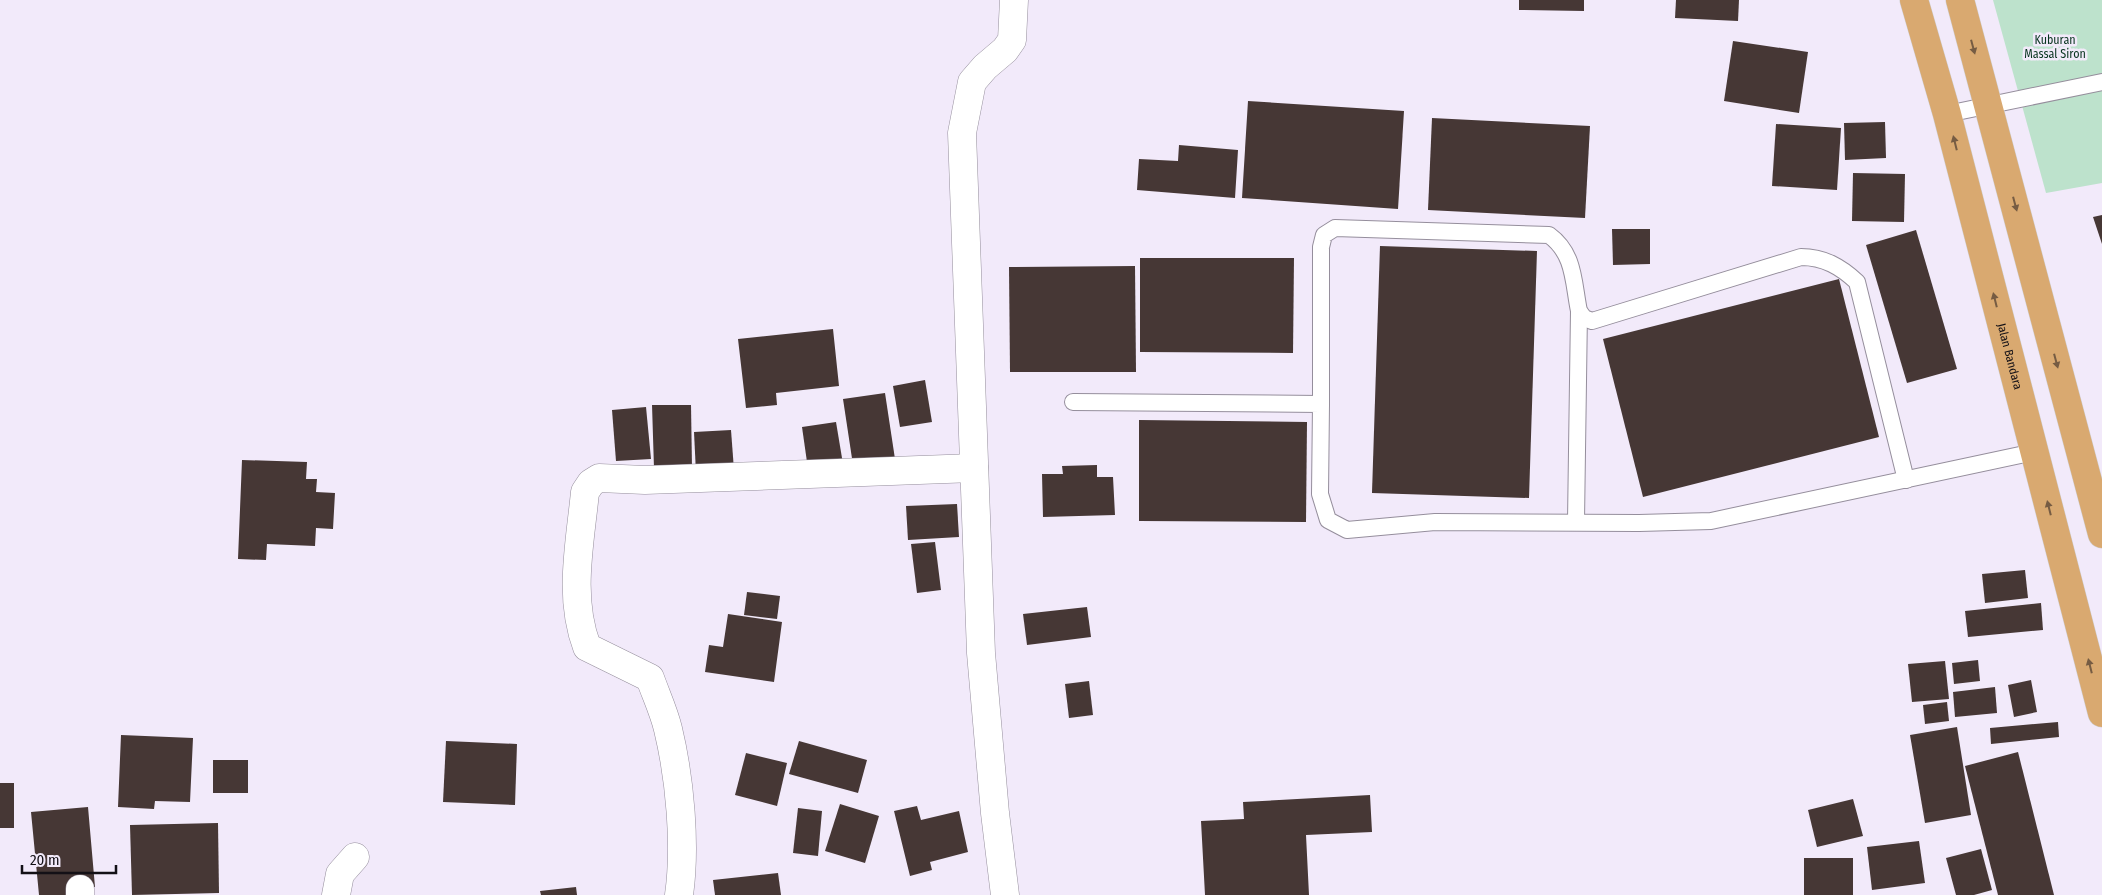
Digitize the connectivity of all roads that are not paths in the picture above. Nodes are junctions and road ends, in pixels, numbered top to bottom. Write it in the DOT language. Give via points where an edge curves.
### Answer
graph roads {
  1 [pos="1014,0"];
  2 [pos="1914,0"];
  3 [pos="1960,0"];
  4 [pos="2102,82"];
  5 [pos="1989,106"];
  6 [pos="1948,114"];
  7 [pos="1579,311"];
  8 [pos="1073,402"];
  9 [pos="1321,404"];
  10 [pos="2034,452"];
  11 [pos="974,468"];
  12 [pos="1906,480"];
  13 [pos="1576,522"];
  14 [pos="2102,534"];
  15 [pos="2102,713"];
  16 [pos="355,857"];
  17 [pos="336,895"];
  18 [pos="679,895"];
  19 [pos="1005,895"];
  1 -- 11 [label="street" via="1012,40 972,82 962,133"];
  2 -- 6 [label="highway, Jalan Bandara"];
  3 -- 5 [label="highway, one-way"];
  4 -- 5 [label="lane"];
  5 -- 6 [label="lane"];
  5 -- 14 [label="highway, one-way"];
  10 -- 6 [label="highway, Jalan Bandara, one-way"];
  7 -- 9 [label="lane" via="1568,256 1560,243 1549,235 1335,228 1324,235 1321,247"];
  7 -- 12 [label="lane" via="1592,321 1801,257 1814,257 1844,269 1858,282"];
  7 -- 13 [label="lane"];
  8 -- 9 [label="lane"];
  9 -- 13 [label="lane" via="1320,494 1328,520 1347,530 1435,522"];
  10 -- 12 [label="lane"];
  15 -- 10 [label="highway, Jalan Bandara, one-way"];
  11 -- 18 [label="street" via="655,479 598,478 591,483 585,492 575,583 580,628 586,647 650,678 668,728 678,785 682,870"];
  11 -- 19 [label="street" via="980,654"];
  12 -- 13 [label="lane" via="1711,522"];
  16 -- 17 [label="street" via="340,874"];
}
